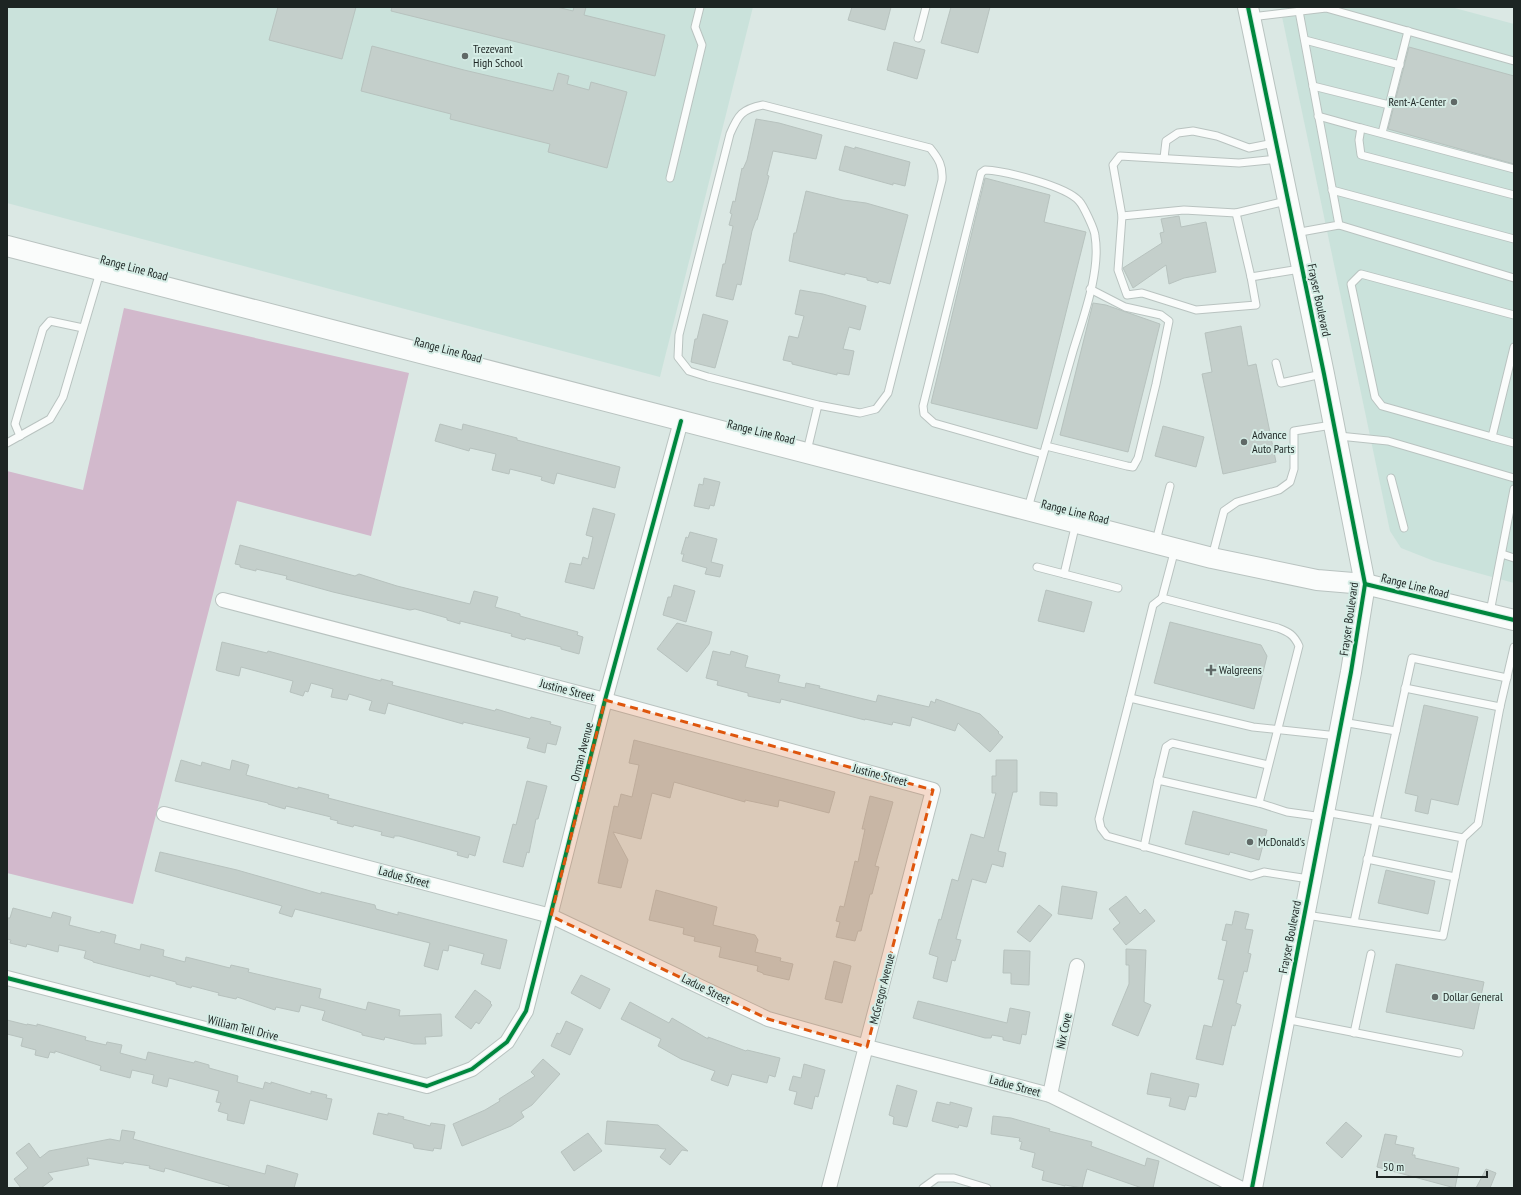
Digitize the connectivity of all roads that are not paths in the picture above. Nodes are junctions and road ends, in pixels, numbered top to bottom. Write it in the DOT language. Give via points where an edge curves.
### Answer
graph roads {
  1 [pos="700,7"];
  2 [pos="926,7"];
  3 [pos="1299,11"];
  4 [pos="1249,12"];
  5 [pos="1408,31"];
  6 [pos="918,38"];
  7 [pos="1304,40"];
  8 [pos="1514,61"];
  9 [pos="1400,65"];
  10 [pos="1313,86"];
  11 [pos="1389,105"];
  12 [pos="1318,116"];
  13 [pos="1361,128"];
  14 [pos="1382,133"];
  15 [pos="1278,151"];
  16 [pos="1164,158"];
  17 [pos="1514,169"];
  18 [pos="670,178"];
  19 [pos="1332,190"];
  20 [pos="1514,195"];
  21 [pos="1288,200"];
  22 [pos="1236,214"];
  23 [pos="1122,216"];
  24 [pos="1339,225"];
  25 [pos="1295,233"];
  26 [pos="1514,239"];
  27 [pos="7,246"];
  28 [pos="1302,269"];
  29 [pos="100,270"];
  30 [pos="1251,277"];
  31 [pos="1514,278"];
  32 [pos="1090,289"];
  33 [pos="1514,316"];
  34 [pos="83,328"];
  35 [pos="1514,347"];
  36 [pos="1276,363"];
  37 [pos="1324,374"];
  38 [pos="818,405"];
  39 [pos="681,421"];
  40 [pos="1335,430"];
  41 [pos="20,436"];
  42 [pos="1492,437"];
  43 [pos="1514,442"];
  44 [pos="7,443"];
  45 [pos="1046,446"];
  46 [pos="806,454"];
  47 [pos="1043,454"];
  48 [pos="1391,478"];
  49 [pos="1514,478"];
  50 [pos="1170,486"];
  51 [pos="1514,489"];
  52 [pos="1027,510"];
  53 [pos="1076,523"];
  54 [pos="1404,528"];
  55 [pos="1155,543"];
  56 [pos="1175,548"];
  57 [pos="1502,554"];
  58 [pos="1212,558"];
  59 [pos="1514,558"];
  60 [pos="1038,568"];
  61 [pos="1064,574"];
  62 [pos="1365,584"];
  63 [pos="1118,588"];
  64 [pos="1162,598"];
  65 [pos="223,600"];
  66 [pos="1490,615"];
  67 [pos="1514,620"];
  68 [pos="1514,647"];
  69 [pos="1507,678"];
  70 [pos="1405,688"];
  71 [pos="1130,698"];
  72 [pos="605,700"];
  73 [pos="1500,707"];
  74 [pos="1277,728"];
  75 [pos="1340,729"];
  76 [pos="1396,731"];
  77 [pos="1268,764"];
  78 [pos="1158,780"];
  79 [pos="934,790"];
  80 [pos="1259,802"];
  81 [pos="164,814"];
  82 [pos="1324,815"];
  83 [pos="1376,821"];
  84 [pos="1463,838"];
  85 [pos="1144,847"];
  86 [pos="1367,859"];
  87 [pos="1455,877"];
  88 [pos="1312,880"];
  89 [pos="1305,915"];
  90 [pos="551,916"];
  91 [pos="1354,922"];
  92 [pos="1371,954"];
  93 [pos="1077,966"];
  94 [pos="7,978"];
  95 [pos="1285,1019"];
  96 [pos="1354,1033"];
  97 [pos="867,1047"];
  98 [pos="1459,1053"];
  99 [pos="472,1069"];
  100 [pos="1050,1095"];
  101 [pos="829,1188"];
  102 [pos="924,1188"];
  103 [pos="987,1188"];
  104 [pos="1240,1188"];
  105 [pos="1252,1188"];
  1 -- 18 [label="lane" via="695,27 702,45"];
  2 -- 6 [label="lane"];
  3 -- 4 [label="lane"];
  3 -- 5 [label="lane" via="1326,8"];
  3 -- 7 [label="lane"];
  4 -- 15 [label="main road, Frayser Boulevard"];
  5 -- 8 [label="lane"];
  5 -- 9 [label="lane"];
  7 -- 9 [label="lane"];
  7 -- 10 [label="lane"];
  9 -- 11 [label="lane"];
  10 -- 11 [label="lane"];
  10 -- 12 [label="lane"];
  11 -- 14 [label="lane"];
  12 -- 13 [label="lane"];
  12 -- 19 [label="lane"];
  13 -- 14 [label="lane"];
  13 -- 20 [label="lane" via="1361,155"];
  14 -- 17 [label="lane"];
  15 -- 16 [label="lane" via="1239,163"];
  15 -- 16 [label="lane" via="1249,148 1217,136 1193,132 1178,133 1166,141"];
  15 -- 21 [label="main road, Frayser Boulevard"];
  16 -- 23 [label="lane" via="1120,156 1113,165"];
  19 -- 24 [label="lane"];
  19 -- 26 [label="lane"];
  21 -- 22 [label="lane"];
  21 -- 25 [label="main road, Frayser Boulevard"];
  22 -- 23 [label="lane" via="1184,210"];
  22 -- 30 [label="lane"];
  23 -- 30 [label="lane" via="1118,270 1127,295 1142,293 1196,310 1256,305"];
  24 -- 25 [label="lane"];
  24 -- 31 [label="lane"];
  25 -- 28 [label="main road, Frayser Boulevard"];
  27 -- 29 [label="main road, Range Line Road"];
  28 -- 30 [label="lane"];
  28 -- 37 [label="main road, Frayser Boulevard"];
  29 -- 34 [label="lane"];
  29 -- 39 [label="main road, Range Line Road"];
  32 -- 45 [label="lane"];
  32 -- 45 [label="lane" via="1125,307 1161,315 1169,321 1138,458 1133,467"];
  32 -- 47 [label="lane" via="1095,235 1079,200 1056,187 1005,171 985,170 981,173 923,406 924,414 934,423"];
  33 -- 42 [label="lane" via="1361,274 1352,284 1375,397 1382,406"];
  34 -- 41 [label="lane" via="63,397 50,419"];
  34 -- 41 [label="lane" via="50,321 43,329 15,424"];
  35 -- 42 [label="lane"];
  36 -- 37 [label="lane" via="1281,383"];
  37 -- 40 [label="main road, Frayser Boulevard"];
  38 -- 38 [label="lane" via="860,413 876,409 888,393 943,169 930,148 763,105 750,108 738,116 730,134 679,335 678,357 690,371"];
  38 -- 46 [label="lane"];
  39 -- 46 [label="main road, Range Line Road"];
  39 -- 72 [label="street, Orman Avenue"];
  40 -- 49 [label="lane" via="1388,441"];
  40 -- 58 [label="lane" via="1294,431 1294,469 1290,482 1279,490 1231,504 1224,511"];
  40 -- 62 [label="main road, Frayser Boulevard"];
  41 -- 44 [label="lane"];
  42 -- 43 [label="lane"];
  45 -- 47 [label="lane"];
  46 -- 52 [label="main road, Range Line Road"];
  47 -- 52 [label="lane"];
  48 -- 54 [label="lane"];
  50 -- 55 [label="lane"];
  51 -- 57 [label="lane"];
  52 -- 53 [label="main road, Range Line Road"];
  53 -- 55 [label="main road, Range Line Road"];
  53 -- 61 [label="lane"];
  55 -- 56 [label="main road, Range Line Road"];
  56 -- 58 [label="main road, Range Line Road"];
  56 -- 64 [label="lane"];
  57 -- 59 [label="lane"];
  57 -- 66 [label="lane"];
  58 -- 62 [label="main road, Range Line Road" via="1317,580"];
  60 -- 61 [label="lane"];
  61 -- 63 [label="lane"];
  62 -- 66 [label="main road, Range Line Road"];
  62 -- 75 [label="main road, Frayser Boulevard"];
  64 -- 71 [label="lane" via="1153,605"];
  64 -- 74 [label="lane" via="1278,628 1295,638 1298,646"];
  65 -- 72 [label="street, Justine Street"];
  66 -- 67 [label="main road, Range Line Road"];
  68 -- 69 [label="lane"];
  69 -- 70 [label="lane" via="1412,658"];
  69 -- 73 [label="lane"];
  70 -- 73 [label="lane"];
  70 -- 76 [label="lane"];
  71 -- 74 [label="lane" via="1253,727"];
  71 -- 85 [label="lane" via="1099,819 1107,836"];
  72 -- 79 [label="street, Justine Street"];
  72 -- 90 [label="street, Orman Avenue"];
  73 -- 84 [label="lane" via="1478,824"];
  74 -- 75 [label="lane"];
  74 -- 77 [label="lane"];
  75 -- 76 [label="lane"];
  75 -- 82 [label="main road, Frayser Boulevard"];
  76 -- 83 [label="lane"];
  77 -- 78 [label="lane" via="1172,744 1166,747"];
  77 -- 80 [label="lane"];
  78 -- 80 [label="lane"];
  78 -- 85 [label="lane"];
  79 -- 97 [label="street, McGregor Avenue"];
  80 -- 82 [label="lane" via="1287,812"];
  81 -- 90 [label="street, Ladue Street"];
  82 -- 83 [label="lane"];
  82 -- 88 [label="main road, Frayser Boulevard"];
  83 -- 84 [label="lane"];
  83 -- 86 [label="lane"];
  84 -- 87 [label="lane"];
  85 -- 88 [label="lane" via="1251,876 1264,872"];
  86 -- 87 [label="lane"];
  86 -- 91 [label="lane"];
  87 -- 91 [label="lane" via="1443,936"];
  88 -- 89 [label="main road, Frayser Boulevard"];
  89 -- 91 [label="lane"];
  89 -- 95 [label="main road, Frayser Boulevard"];
  90 -- 97 [label="street, Ladue Street" via="768,1019"];
  90 -- 99 [label="street, Orman Avenue" via="526,1011 507,1042"];
  92 -- 96 [label="lane"];
  93 -- 100 [label="street, Nix Cove"];
  94 -- 99 [label="street, William Tell Drive" via="427,1086"];
  95 -- 96 [label="lane"];
  95 -- 105 [label="main road, Frayser Boulevard"];
  96 -- 98 [label="lane"];
  97 -- 100 [label="street, Ladue Street"];
  97 -- 101 [label="street, McGregor Avenue"];
  100 -- 104 [label="street, Ladue Street"];
  102 -- 103 [label="lane" via="937,1178 954,1178"];
}
